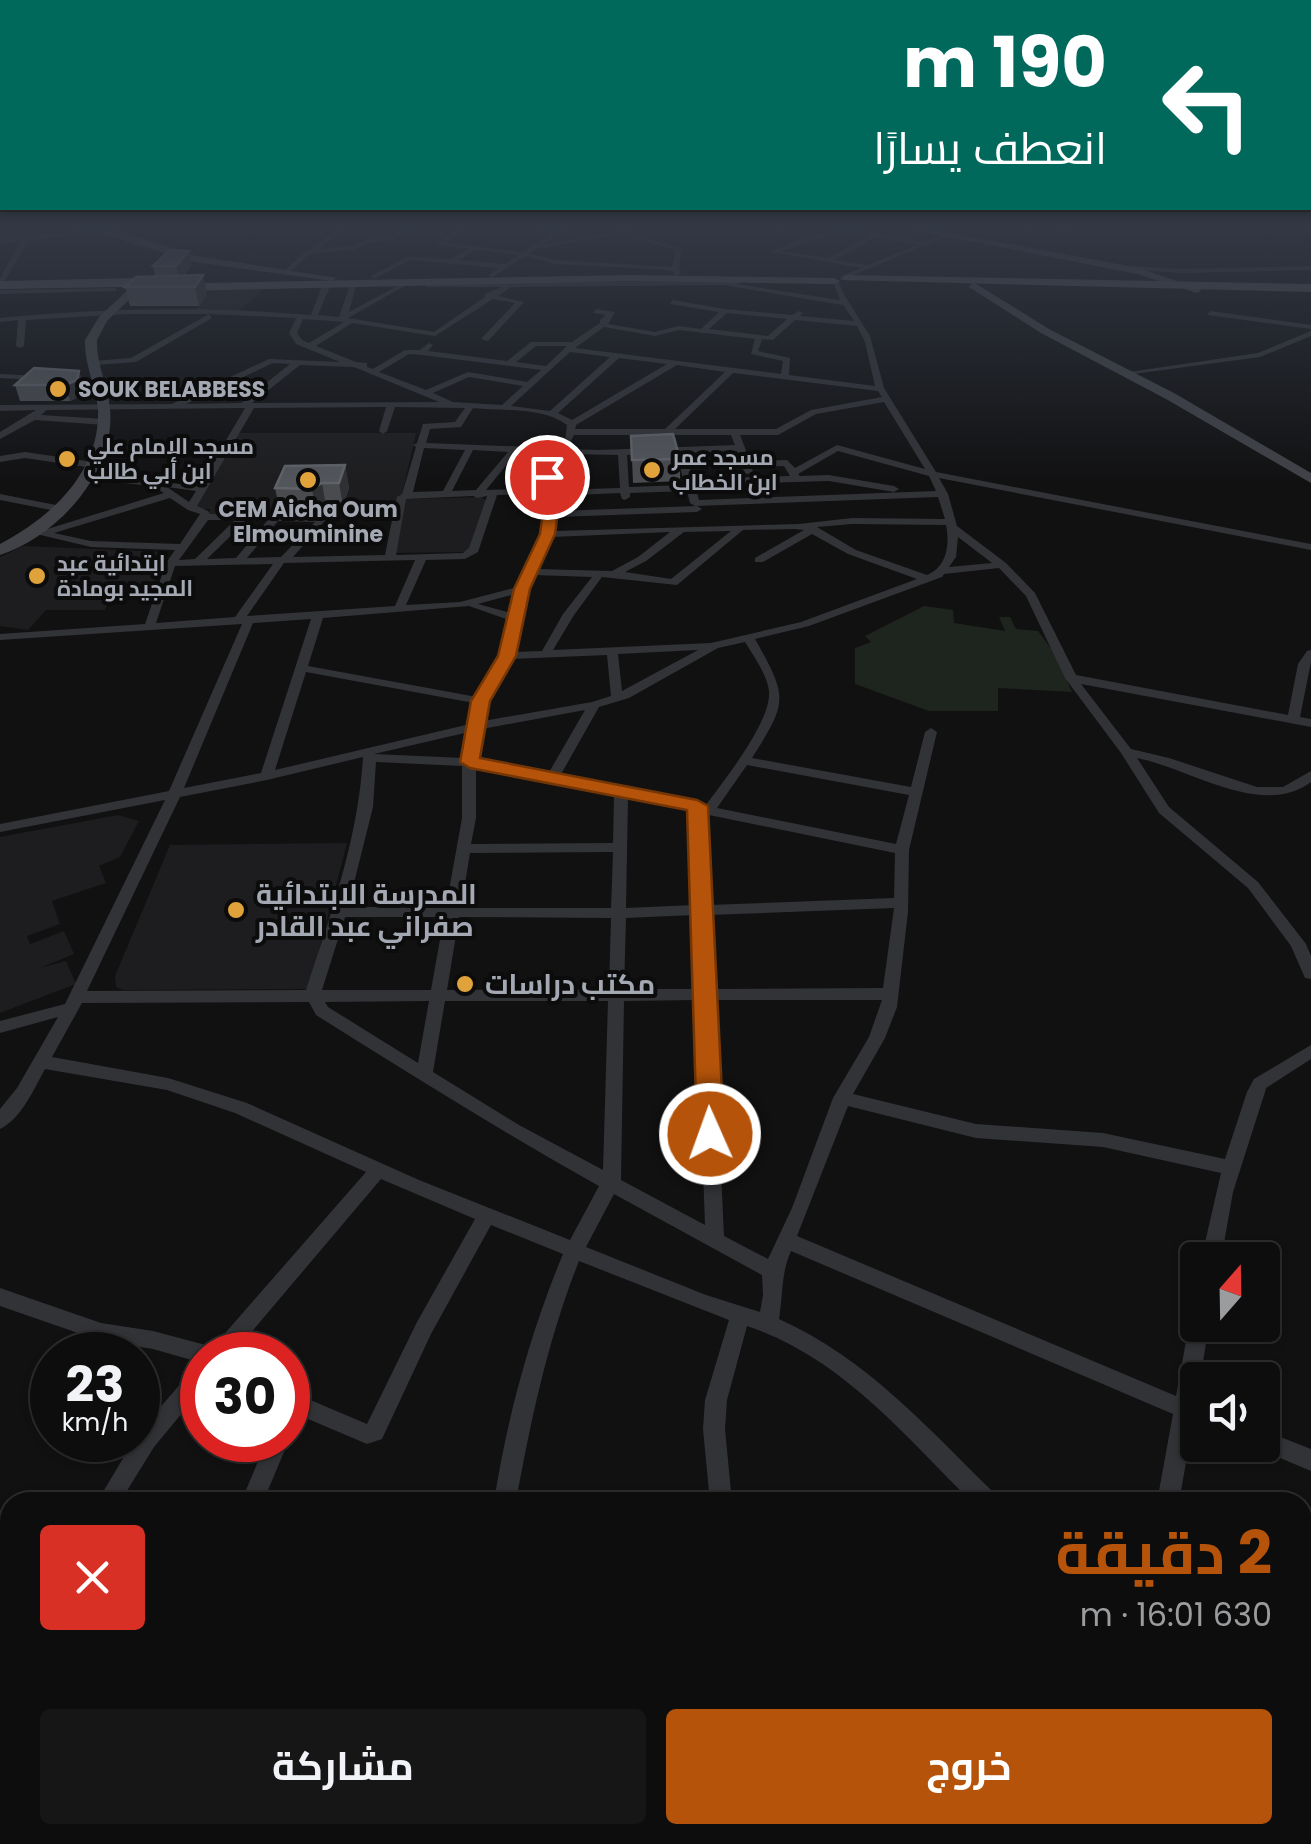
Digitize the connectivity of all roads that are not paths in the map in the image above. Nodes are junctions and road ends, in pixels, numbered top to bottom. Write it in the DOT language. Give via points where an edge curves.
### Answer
graph roads {
  1 [pos="316,311"];
  2 [pos="347,311"];
  3 [pos="359,311"];
  4 [pos="467,311"];
  5 [pos="511,311"];
  6 [pos="596,311"];
  7 [pos="724,311"];
  8 [pos="800,311"];
  9 [pos="850,311"];
  10 [pos="1014,311"];
  11 [pos="114,312"];
  12 [pos="1210,313"];
  13 [pos="212,314"];
  14 [pos="763,314"];
  15 [pos="796,317"];
  16 [pos="22,318"];
  17 [pos="300,318"];
  18 [pos="313,318"];
  19 [pos="345,319"];
  20 [pos="0,320"];
  21 [pos="858,324"];
  22 [pos="604,325"];
  23 [pos="703,330"];
  24 [pos="1311,330"];
  25 [pos="433,334"];
  26 [pos="655,334"];
  27 [pos="743,336"];
  28 [pos="485,338"];
  29 [pos="759,338"];
  30 [pos="20,346"];
  31 [pos="310,346"];
  32 [pos="571,346"];
  33 [pos="422,352"];
  34 [pos="620,355"];
  35 [pos="298,362"];
  36 [pos="96,363"];
  37 [pos="675,363"];
  38 [pos="508,364"];
  39 [pos="364,365"];
  40 [pos="446,368"];
  41 [pos="546,368"];
  42 [pos="732,369"];
  43 [pos="376,370"];
  44 [pos="1126,373"];
  45 [pos="468,374"];
  46 [pos="0,376"];
  47 [pos="785,376"];
  48 [pos="59,380"];
  49 [pos="78,381"];
  50 [pos="98,382"];
  51 [pos="528,385"];
  52 [pos="429,392"];
  53 [pos="884,394"];
  54 [pos="452,404"];
  55 [pos="104,405"];
  56 [pos="391,405"];
  57 [pos="471,405"];
  58 [pos="45,407"];
  59 [pos="245,407"];
  60 [pos="505,407"];
  61 [pos="0,408"];
  62 [pos="170,408"];
  63 [pos="596,411"];
  64 [pos="553,413"];
  65 [pos="34,417"];
  66 [pos="105,422"];
  67 [pos="572,428"];
  68 [pos="383,431"];
  69 [pos="635,431"];
  70 [pos="668,431"];
  71 [pos="734,432"];
  72 [pos="2,434"];
  73 [pos="418,445"];
  74 [pos="471,446"];
  75 [pos="516,448"];
  76 [pos="740,448"];
  77 [pos="680,450"];
  78 [pos="560,452"];
  79 [pos="639,452"];
  80 [pos="622,454"];
  81 [pos="0,459"];
  82 [pos="746,464"];
  83 [pos="684,466"];
  84 [pos="90,470"];
  85 [pos="933,474"];
  86 [pos="794,476"];
  87 [pos="835,478"];
  88 [pos="1311,479"];
  89 [pos="750,480"];
  90 [pos="155,483"];
  91 [pos="689,485"];
  92 [pos="202,489"];
  93 [pos="623,490"];
  94 [pos="551,492"];
  95 [pos="172,494"];
  96 [pos="925,494"];
  97 [pos="943,494"];
  98 [pos="478,495"];
  99 [pos="492,495"];
  100 [pos="410,496"];
  101 [pos="444,496"];
  102 [pos="877,496"];
  103 [pos="0,498"];
  104 [pos="842,498"];
  105 [pos="797,499"];
  106 [pos="757,500"];
  107 [pos="696,506"];
  108 [pos="191,508"];
  109 [pos="62,509"];
  110 [pos="628,511"];
  111 [pos="398,512"];
  112 [pos="552,514"];
  113 [pos="205,517"];
  114 [pos="244,517"];
  115 [pos="276,517"];
  116 [pos="322,518"];
  117 [pos="886,521"];
  118 [pos="950,524"];
  119 [pos="794,526"];
  120 [pos="701,528"];
  121 [pos="740,528"];
  122 [pos="681,529"];
  123 [pos="813,530"];
  124 [pos="37,533"];
  125 [pos="548,534"];
  126 [pos="1311,547"];
  127 [pos="180,548"];
  128 [pos="0,550"];
  129 [pos="422,557"];
  130 [pos="390,558"];
  131 [pos="282,560"];
  132 [pos="759,560"];
  133 [pos="239,561"];
  134 [pos="198,562"];
  135 [pos="172,563"];
  136 [pos="1002,564"];
  137 [pos="943,571"];
  138 [pos="530,572"];
  139 [pos="600,574"];
  140 [pos="614,574"];
  141 [pos="926,579"];
  142 [pos="522,589"];
  143 [pos="460,605"];
  144 [pos="399,610"];
  145 [pos="318,615"];
  146 [pos="515,618"];
  147 [pos="244,621"];
  148 [pos="149,627"];
  149 [pos="0,638"];
  150 [pos="749,638"];
  151 [pos="714,646"];
  152 [pos="612,650"];
  153 [pos="546,653"];
  154 [pos="1311,653"];
  155 [pos="507,656"];
  156 [pos="301,668"];
  157 [pos="1072,678"];
  158 [pos="617,697"];
  159 [pos="481,701"];
  160 [pos="594,704"];
  161 [pos="1293,720"];
  162 [pos="1311,722"];
  163 [pos="475,727"];
  164 [pos="932,732"];
  165 [pos="1127,752"];
  166 [pos="367,755"];
  167 [pos="743,760"];
  168 [pos="470,762"];
  169 [pos="267,776"];
  170 [pos="1311,776"];
  171 [pos="550,780"];
  172 [pos="621,792"];
  173 [pos="915,792"];
  174 [pos="175,794"];
  175 [pos="703,807"];
  176 [pos="0,828"];
  177 [pos="620,848"];
  178 [pos="464,849"];
  179 [pos="902,850"];
  180 [pos="902,904"];
  181 [pos="702,910"];
  182 [pos="337,912"];
  183 [pos="454,913"];
  184 [pos="618,914"];
  185 [pos="1311,974"];
  186 [pos="705,994"];
  187 [pos="890,994"];
  188 [pos="313,995"];
  189 [pos="440,995"];
  190 [pos="616,996"];
  191 [pos="74,1002"];
  192 [pos="0,1026"];
  193 [pos="1311,1051"];
  194 [pos="43,1062"];
  195 [pos="424,1076"];
  196 [pos="842,1098"];
  197 [pos="0,1122"];
  198 [pos="1232,1168"];
  199 [pos="378,1170"];
  200 [pos="612,1181"];
  201 [pos="487,1215"];
  202 [pos="715,1239"];
  203 [pos="786,1240"];
  204 [pos="1215,1242"];
  205 [pos="572,1250"];
  206 [pos="772,1271"];
  207 [pos="0,1298"];
  208 [pos="740,1316"];
  209 [pos="768,1324"];
  210 [pos="239,1332"];
  211 [pos="180,1347"];
  212 [pos="180,1400"];
  213 [pos="1180,1408"];
  214 [pos="310,1410"];
  215 [pos="1280,1447"];
  216 [pos="1180,1453"];
  217 [pos="1311,1460"];
  218 [pos="269,1462"];
  219 [pos="114,1492"];
  220 [pos="256,1492"];
  221 [pos="507,1492"];
  222 [pos="720,1492"];
  223 [pos="977,1492"];
  224 [pos="1170,1492"];
  1 -- 18 [label="street"];
  2 -- 19 [label="street"];
  3 -- 19 [label="street"];
  4 -- 25 [label="street"];
  5 -- 28 [label="street"];
  6 -- 22 [label="street" via="612,314"];
  7 -- 14 [label="street"];
  7 -- 23 [label="street"];
  8 -- 15 [label="street"];
  9 -- 21 [label="street"];
  10 -- 44 [label="street"];
  11 -- 13 [label="street"];
  11 -- 16 [label="street"];
  11 -- 36 [label="street" via="92,337"];
  12 -- 24 [label="street"];
  13 -- 17 [label="street"];
  13 -- 36 [label="street" via="133,360"];
  14 -- 15 [label="street"];
  14 -- 27 [label="street"];
  15 -- 21 [label="street"];
  15 -- 29 [label="street" via="771,338"];
  16 -- 20 [label="street"];
  16 -- 30 [label="street"];
  17 -- 18 [label="street"];
  17 -- 31 [label="street" via="293,333"];
  18 -- 19 [label="street"];
  19 -- 25 [label="street"];
  19 -- 31 [label="street"];
  21 -- 53 [label="street"];
  22 -- 26 [label="street"];
  22 -- 32 [label="street"];
  23 -- 26 [label="street"];
  23 -- 27 [label="street"];
  24 -- 44 [label="street" via="1260,355"];
  25 -- 33 [label="street"];
  26 -- 34 [label="street"];
  27 -- 29 [label="street"];
  29 -- 47 [label="street" via="754,352 786,360"];
  31 -- 39 [label="street"];
  32 -- 34 [label="street"];
  32 -- 38 [label="street" via="534,344"];
  32 -- 41 [label="street"];
  33 -- 38 [label="street"];
  33 -- 43 [label="street" via="408,352"];
  34 -- 37 [label="street"];
  34 -- 64 [label="street"];
  35 -- 39 [label="street"];
  35 -- 59 [label="street"];
  35 -- 62 [label="street" via="270,362"];
  36 -- 50 [label="street"];
  37 -- 42 [label="street"];
  37 -- 63 [label="street"];
  38 -- 41 [label="street"];
  39 -- 43 [label="street"];
  40 -- 45 [label="street"];
  41 -- 51 [label="street"];
  42 -- 47 [label="street"];
  42 -- 70 [label="street"];
  43 -- 52 [label="street"];
  44 -- 88 [label="street"];
  45 -- 51 [label="street"];
  45 -- 52 [label="street"];
  46 -- 48 [label="street"];
  47 -- 53 [label="street"];
  49 -- 50 [label="street"];
  50 -- 55 [label="street"];
  51 -- 60 [label="street"];
  52 -- 54 [label="street"];
  53 -- 71 [label="street" via="814,412 778,432"];
  53 -- 85 [label="street"];
  54 -- 56 [label="street"];
  54 -- 57 [label="street"];
  55 -- 58 [label="street"];
  55 -- 62 [label="street"];
  55 -- 66 [label="street"];
  56 -- 59 [label="street"];
  56 -- 68 [label="street"];
  57 -- 60 [label="street"];
  57 -- 73 [label="street" via="458,425 426,426"];
  58 -- 61 [label="street"];
  58 -- 65 [label="street"];
  59 -- 62 [label="street"];
  59 -- 92 [label="street"];
  60 -- 64 [label="street"];
  63 -- 64 [label="street"];
  63 -- 67 [label="street"];
  64 -- 67 [label="street"];
  65 -- 66 [label="street"];
  65 -- 72 [label="street"];
  66 -- 84 [label="street"];
  67 -- 69 [label="street"];
  67 -- 78 [label="street"];
  69 -- 70 [label="street"];
  69 -- 79 [label="street"];
  70 -- 71 [label="street"];
  71 -- 76 [label="street"];
  73 -- 74 [label="street"];
  73 -- 100 [label="street"];
  74 -- 75 [label="street"];
  74 -- 101 [label="street"];
  75 -- 78 [label="street"];
  75 -- 98 [label="street"];
  76 -- 77 [label="street"];
  76 -- 82 [label="street"];
  77 -- 79 [label="street"];
  77 -- 83 [label="street"];
  78 -- 80 [label="street"];
  78 -- 94 [label="street" via="548,469"];
  79 -- 80 [label="street"];
  80 -- 93 [label="street"];
  81 -- 84 [label="street" via="22,455"];
  82 -- 83 [label="street"];
  82 -- 86 [label="street" via="787,463"];
  82 -- 89 [label="street"];
  83 -- 91 [label="street"];
  84 -- 90 [label="street"];
  84 -- 109 [label="street"];
  85 -- 86 [label="street" via="835,448"];
  85 -- 97 [label="street"];
  85 -- 126 [label="street"];
  86 -- 87 [label="street"];
  86 -- 89 [label="street"];
  86 -- 105 [label="street"];
  87 -- 96 [label="street"];
  87 -- 104 [label="street"];
  89 -- 91 [label="street"];
  89 -- 106 [label="street"];
  90 -- 92 [label="street"];
  90 -- 95 [label="street"];
  91 -- 93 [label="street"];
  91 -- 107 [label="street"];
  92 -- 108 [label="street"];
  93 -- 94 [label="street"];
  93 -- 110 [label="street"];
  94 -- 99 [label="street"];
  94 -- 112 [label="street"];
  95 -- 108 [label="street"];
  95 -- 124 [label="street"];
  96 -- 97 [label="street"];
  96 -- 102 [label="street"];
  97 -- 118 [label="street"];
  98 -- 99 [label="street"];
  98 -- 101 [label="street"];
  99 -- 129 [label="street" via="473,553"];
  100 -- 101 [label="street"];
  100 -- 111 [label="street" via="402,496"];
  102 -- 104 [label="street"];
  102 -- 117 [label="street"];
  103 -- 109 [label="street"];
  104 -- 105 [label="street"];
  105 -- 106 [label="street"];
  106 -- 107 [label="street"];
  107 -- 110 [label="street"];
  107 -- 120 [label="street"];
  108 -- 113 [label="street"];
  109 -- 124 [label="street"];
  110 -- 112 [label="street"];
  111 -- 116 [label="street"];
  111 -- 130 [label="street"];
  112 -- 125 [label="street"];
  113 -- 114 [label="street"];
  113 -- 127 [label="street"];
  114 -- 115 [label="street"];
  114 -- 134 [label="street"];
  115 -- 116 [label="street"];
  115 -- 133 [label="street"];
  116 -- 131 [label="street"];
  117 -- 118 [label="street"];
  117 -- 119 [label="street"];
  118 -- 136 [label="street"];
  118 -- 137 [label="street"];
  119 -- 121 [label="street"];
  119 -- 123 [label="street"];
  120 -- 121 [label="street"];
  120 -- 122 [label="street"];
  121 -- 140 [label="street" via="673,583"];
  122 -- 125 [label="street"];
  122 -- 140 [label="street"];
  123 -- 132 [label="street"];
  123 -- 141 [label="street"];
  124 -- 127 [label="street" via="91,544"];
  124 -- 128 [label="street"];
  125 -- 138 [label="street"];
  127 -- 135 [label="street"];
  129 -- 130 [label="street"];
  129 -- 144 [label="street"];
  130 -- 131 [label="street"];
  131 -- 133 [label="street"];
  131 -- 147 [label="street"];
  133 -- 134 [label="street"];
  134 -- 135 [label="street"];
  135 -- 148 [label="street"];
  136 -- 137 [label="street"];
  136 -- 157 [label="street" via="1031,595"];
  137 -- 141 [label="street"];
  138 -- 139 [label="street"];
  138 -- 142 [label="street"];
  139 -- 140 [label="street"];
  139 -- 153 [label="street"];
  141 -- 150 [label="street"];
  142 -- 143 [label="street"];
  142 -- 146 [label="street"];
  143 -- 144 [label="street"];
  143 -- 146 [label="street"];
  144 -- 145 [label="street"];
  145 -- 147 [label="street"];
  145 -- 156 [label="street"];
  146 -- 155 [label="street"];
  147 -- 148 [label="street"];
  147 -- 174 [label="street"];
  148 -- 149 [label="street"];
  150 -- 151 [label="street"];
  150 -- 167 [label="street" via="775,699"];
  151 -- 152 [label="street"];
  151 -- 158 [label="street"];
  152 -- 153 [label="street"];
  152 -- 158 [label="street"];
  153 -- 155 [label="street"];
  154 -- 161 [label="street"];
  155 -- 159 [label="street"];
  156 -- 159 [label="street"];
  156 -- 169 [label="street"];
  157 -- 161 [label="street"];
  157 -- 165 [label="street"];
  158 -- 160 [label="street"];
  159 -- 163 [label="street"];
  160 -- 163 [label="street"];
  160 -- 171 [label="street"];
  161 -- 162 [label="street"];
  163 -- 166 [label="street"];
  163 -- 168 [label="street"];
  164 -- 173 [label="street"];
  165 -- 170 [label="street" via="1270,792"];
  165 -- 185 [label="street" via="1164,810 1276,912"];
  166 -- 168 [label="street"];
  166 -- 169 [label="street"];
  166 -- 182 [label="street" via="366,807"];
  167 -- 173 [label="street"];
  167 -- 175 [label="street"];
  168 -- 171 [label="street"];
  168 -- 178 [label="street"];
  169 -- 174 [label="street"];
  171 -- 172 [label="street"];
  172 -- 175 [label="street"];
  172 -- 177 [label="street"];
  173 -- 179 [label="street"];
  174 -- 176 [label="street"];
  174 -- 191 [label="street"];
  175 -- 179 [label="street"];
  175 -- 181 [label="street"];
  177 -- 178 [label="street"];
  177 -- 184 [label="street"];
  178 -- 183 [label="street"];
  179 -- 180 [label="street"];
  180 -- 181 [label="street"];
  180 -- 187 [label="street"];
  181 -- 184 [label="street"];
  181 -- 186 [label="street"];
  182 -- 183 [label="street"];
  182 -- 188 [label="street"];
  183 -- 184 [label="street"];
  183 -- 189 [label="street"];
  184 -- 190 [label="street"];
  186 -- 187 [label="street"];
  186 -- 190 [label="street"];
  186 -- 202 [label="street"];
  187 -- 196 [label="street" via="877,1038"];
  188 -- 189 [label="street"];
  188 -- 191 [label="street"];
  188 -- 195 [label="street" via="336,1022"];
  189 -- 190 [label="street"];
  189 -- 195 [label="street"];
  190 -- 200 [label="street"];
  191 -- 192 [label="street"];
  191 -- 194 [label="street"];
  193 -- 198 [label="street" via="1260,1084"];
  194 -- 197 [label="street"];
  194 -- 199 [label="street" via="208,1097"];
  195 -- 200 [label="street"];
  196 -- 198 [label="street" via="976,1131 1103,1140"];
  196 -- 203 [label="street"];
  198 -- 204 [label="street"];
  199 -- 201 [label="street"];
  199 -- 210 [label="street"];
  200 -- 202 [label="street"];
  200 -- 205 [label="street"];
  201 -- 205 [label="street"];
  201 -- 214 [label="street" via="374,1432"];
  202 -- 206 [label="street"];
  203 -- 206 [label="street"];
  203 -- 213 [label="street"];
  205 -- 208 [label="street"];
  205 -- 221 [label="street"];
  206 -- 209 [label="street"];
  207 -- 211 [label="street" via="101,1332"];
  208 -- 209 [label="street"];
  208 -- 222 [label="street" via="716,1400"];
  209 -- 223 [label="street" via="853,1371"];
  212 -- 219 [label="street"];
  215 -- 217 [label="street"];
  216 -- 224 [label="street"];
  218 -- 220 [label="street"];
}
